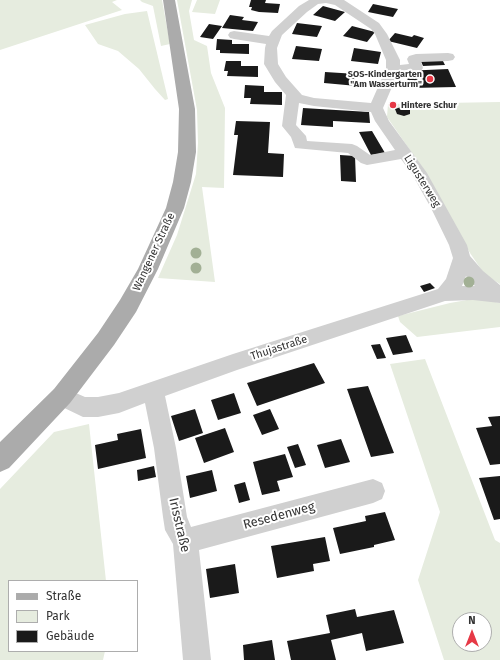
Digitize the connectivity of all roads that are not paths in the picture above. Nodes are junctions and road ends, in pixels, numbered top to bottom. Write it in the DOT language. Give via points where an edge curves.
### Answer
graph roads {
  1 [pos="169,0"];
  2 [pos="322,0"];
  3 [pos="330,0"];
  4 [pos="234,35"];
  5 [pos="274,41"];
  6 [pos="448,57"];
  7 [pos="393,69"];
  8 [pos="293,95"];
  9 [pos="376,108"];
  10 [pos="404,154"];
  11 [pos="462,258"];
  12 [pos="445,294"];
  13 [pos="500,296"];
  14 [pos="154,391"];
  15 [pos="62,396"];
  16 [pos="0,460"];
  17 [pos="373,491"];
  18 [pos="185,541"];
  19 [pos="196,660"];
  1 -- 15 [label="main road, Wangener Straße" via="187,109 187,152 175,208 128,306"];
  2 -- 5 [label="street" via="309,5 289,21 276,34"];
  3 -- 7 [label="street" via="339,2 375,26 393,60"];
  4 -- 5 [label="street"];
  5 -- 8 [label="street" via="271,48 271,64"];
  6 -- 7 [label="street" via="416,58 416,68"];
  7 -- 9 [label="street"];
  8 -- 9 [label="street" via="314,102"];
  8 -- 10 [label="street" via="289,126 298,136 300,145 352,149 367,160"];
  9 -- 10 [label="street, Ligusterweg"];
  10 -- 11 [label="street, Ligusterweg" via="440,208"];
  11 -- 12 [label="street" via="455,282"];
  11 -- 13 [label="street, Ligusterweg" via="476,276"];
  12 -- 13 [label="street, Thujastraße" via="473,293"];
  12 -- 14 [label="street, Thujastraße"];
  14 -- 15 [label="street, Thujastraße" via="119,403 90,407 76,404"];
  14 -- 18 [label="street, Irisstraße" via="175,517 178,530"];
  15 -- 16 [label="main road, Wangener Straße"];
  17 -- 18 [label="street, Resedenweg"];
  18 -- 19 [label="street, Irisstraße"];
}
